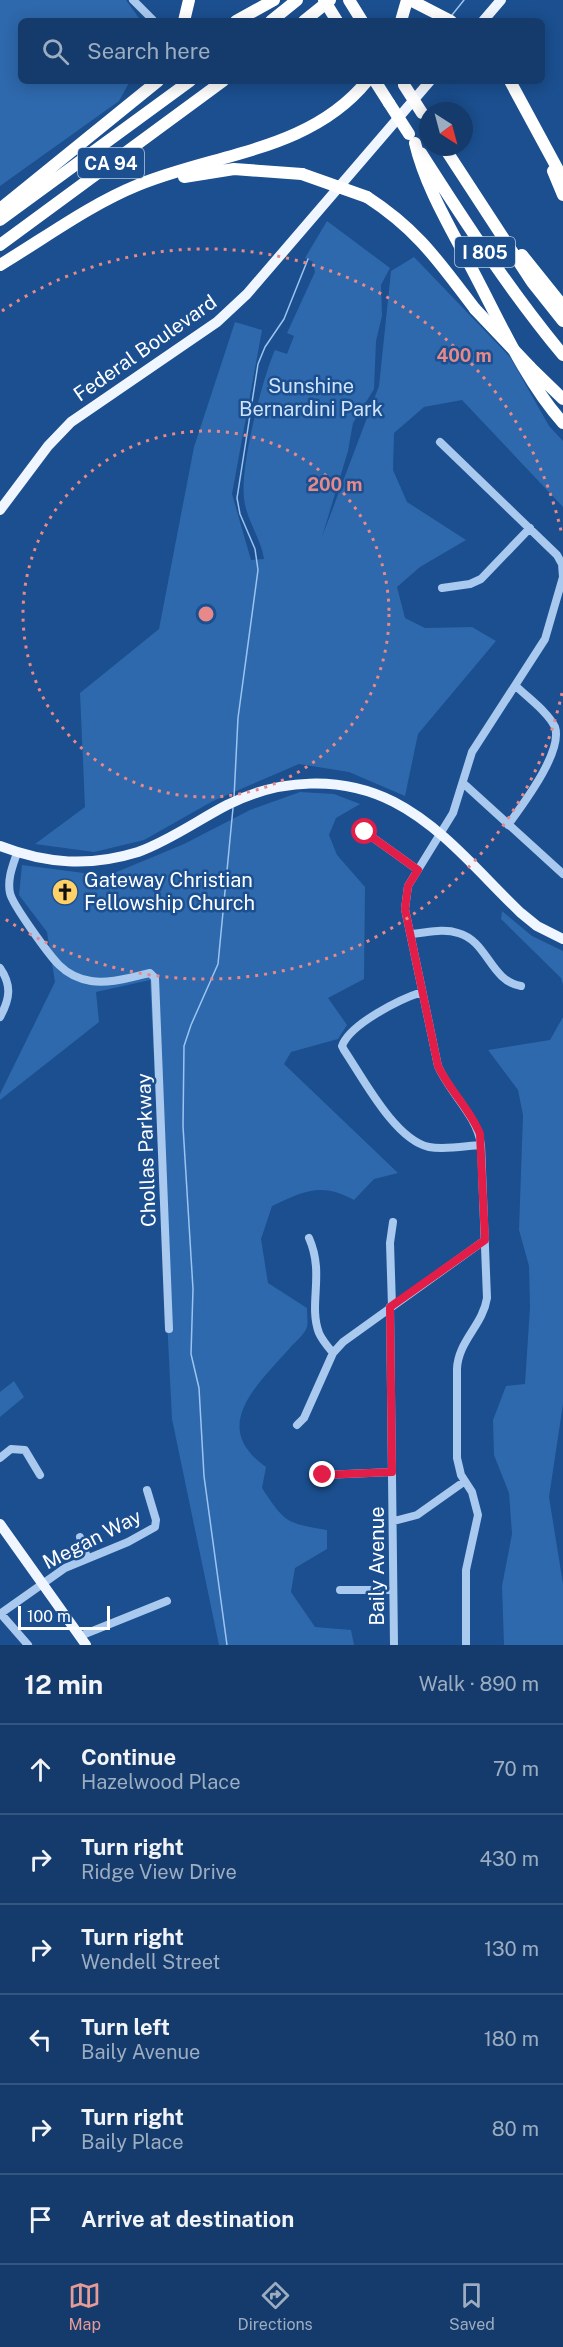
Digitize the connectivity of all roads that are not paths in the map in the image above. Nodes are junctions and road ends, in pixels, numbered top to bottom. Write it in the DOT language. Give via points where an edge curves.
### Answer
graph roads {
  1 [pos="133,0"];
  2 [pos="189,0"];
  3 [pos="274,0"];
  4 [pos="324,0"];
  5 [pos="330,0"];
  6 [pos="349,0"];
  7 [pos="409,0"];
  8 [pos="501,0"];
  9 [pos="293,4"];
  10 [pos="151,18"];
  11 [pos="185,18"];
  12 [pos="241,18"];
  13 [pos="275,18"];
  14 [pos="308,18"];
  15 [pos="335,18"];
  16 [pos="360,18"];
  17 [pos="402,18"];
  18 [pos="445,18"];
  19 [pos="486,18"];
  20 [pos="146,84"];
  21 [pos="154,84"];
  22 [pos="186,84"];
  23 [pos="219,84"];
  24 [pos="364,84"];
  25 [pos="377,84"];
  26 [pos="404,84"];
  27 [pos="427,84"];
  28 [pos="512,84"];
  29 [pos="522,104"];
  30 [pos="419,108"];
  31 [pos="98,131"];
  32 [pos="412,139"];
  33 [pos="450,156"];
  34 [pos="563,179"];
  35 [pos="470,186"];
  36 [pos="563,195"];
  37 [pos="95,207"];
  38 [pos="0,209"];
  39 [pos="0,220"];
  40 [pos="0,245"];
  41 [pos="0,265"];
  42 [pos="563,306"];
  43 [pos="563,321"];
  44 [pos="563,355"];
  45 [pos="563,399"];
  46 [pos="563,423"];
  47 [pos="440,442"];
  48 [pos="0,510"];
  49 [pos="530,528"];
  50 [pos="442,588"];
  51 [pos="516,686"];
  52 [pos="463,783"];
  53 [pos="508,825"];
  54 [pos="365,832"];
  55 [pos="440,836"];
  56 [pos="0,846"];
  57 [pos="17,853"];
  58 [pos="418,870"];
  59 [pos="563,874"];
  60 [pos="411,934"];
  61 [pos="563,939"];
  62 [pos="0,968"];
  63 [pos="521,986"];
  64 [pos="422,992"];
  65 [pos="0,1017"];
  66 [pos="481,1145"];
  67 [pos="393,1222"];
  68 [pos="309,1238"];
  69 [pos="485,1240"];
  70 [pos="391,1307"];
  71 [pos="169,1329"];
  72 [pos="333,1353"];
  73 [pos="297,1425"];
  74 [pos="0,1458"];
  75 [pos="392,1472"];
  76 [pos="40,1475"];
  77 [pos="314,1478"];
  78 [pos="465,1481"];
  79 [pos="147,1490"];
  80 [pos="394,1521"];
  81 [pos="0,1524"];
  82 [pos="80,1536"];
  83 [pos="87,1557"];
  84 [pos="43,1583"];
  85 [pos="340,1590"];
  86 [pos="393,1590"];
  87 [pos="167,1601"];
  88 [pos="0,1614"];
  89 [pos="83,1641"];
  90 [pos="28,1645"];
  91 [pos="393,1645"];
  92 [pos="466,1645"];
  1 -- 10 [label="street"];
  2 -- 11 [label="highway"];
  3 -- 12 [label="highway"];
  4 -- 15 [label="highway"];
  5 -- 14 [label="highway, bridge"];
  6 -- 16 [label="highway"];
  7 -- 17 [label="highway"];
  7 -- 18 [label="highway"];
  8 -- 19 [label="main road"];
  9 -- 13 [label="highway"];
  20 -- 31 [label="highway"];
  21 -- 31 [label="highway"];
  22 -- 39 [label="highway, CA 94"];
  23 -- 40 [label="highway, CA 94"];
  24 -- 37 [label="highway" via="323,120 295,135 156,178"];
  25 -- 32 [label="highway, I 805, bridge"];
  26 -- 30 [label="highway, bridge"];
  27 -- 48 [label="main road, Federal Boulevard" via="247,294 217,322 71,422"];
  28 -- 29 [label="highway"];
  29 -- 34 [label="highway"];
  29 -- 36 [label="highway"];
  31 -- 38 [label="highway"];
  32 -- 44 [label="highway, I 805" via="475,238"];
  32 -- 46 [label="highway" via="422,172 493,308 542,397"];
  33 -- 35 [label="highway, I 805"];
  35 -- 42 [label="highway"];
  35 -- 43 [label="highway, I 805" via="532,282"];
  37 -- 41 [label="highway"];
  37 -- 45 [label="highway, bridge" via="191,174 234,169 302,174 367,197 396,216 426,245 475,309"];
  47 -- 49 [label="street"];
  49 -- 50 [label="street" via="481,579"];
  49 -- 51 [label="street" via="557,555 563,577 545,639"];
  51 -- 52 [label="street" via="472,752"];
  51 -- 53 [label="street" via="554,723 559,738 556,755"];
  52 -- 53 [label="street"];
  52 -- 55 [label="street"];
  53 -- 59 [label="street"];
  54 -- 58 [label="street"];
  55 -- 57 [label="main road" via="393,802 361,789 292,785 244,797 138,851 105,860 66,863"];
  55 -- 58 [label="street"];
  55 -- 61 [label="main road" via="529,920"];
  56 -- 57 [label="main road"];
  57 -- 71 [label="street, Chollas Parkway" via="9,893 58,965 90,981 150,974 157,984"];
  58 -- 60 [label="street" via="405,898"];
  60 -- 63 [label="street" via="445,930 460,933 475,941 502,979"];
  60 -- 64 [label="street"];
  62 -- 65 [label="street" via="9,993"];
  64 -- 66 [label="street" via="438,1066 445,1082 476,1123"];
  64 -- 66 [label="street" via="400,999 348,1035 342,1046 400,1130 419,1144 432,1148"];
  66 -- 69 [label="street"];
  67 -- 70 [label="street, Baily Avenue"];
  68 -- 72 [label="street" via="318,1274 316,1316 320,1334"];
  69 -- 70 [label="street"];
  69 -- 78 [label="street" via="485,1312 458,1355 458,1458"];
  70 -- 72 [label="street"];
  70 -- 75 [label="street, Baily Avenue"];
  72 -- 73 [label="street" via="304,1418"];
  74 -- 76 [label="street" via="11,1449 25,1450"];
  75 -- 77 [label="street"];
  75 -- 80 [label="street, Baily Avenue"];
  78 -- 80 [label="street" via="417,1515"];
  78 -- 92 [label="street" via="478,1515 466,1570"];
  79 -- 83 [label="street, Megan Way" via="155,1527"];
  80 -- 86 [label="street, Baily Avenue"];
  81 -- 84 [label="main road"];
  82 -- 83 [label="street"];
  83 -- 84 [label="street, Megan Way"];
  84 -- 88 [label="street, Megan Way"];
  84 -- 89 [label="main road"];
  85 -- 86 [label="street"];
  86 -- 91 [label="street, Baily Avenue"];
  87 -- 89 [label="street"];
  88 -- 90 [label="street"];
}
